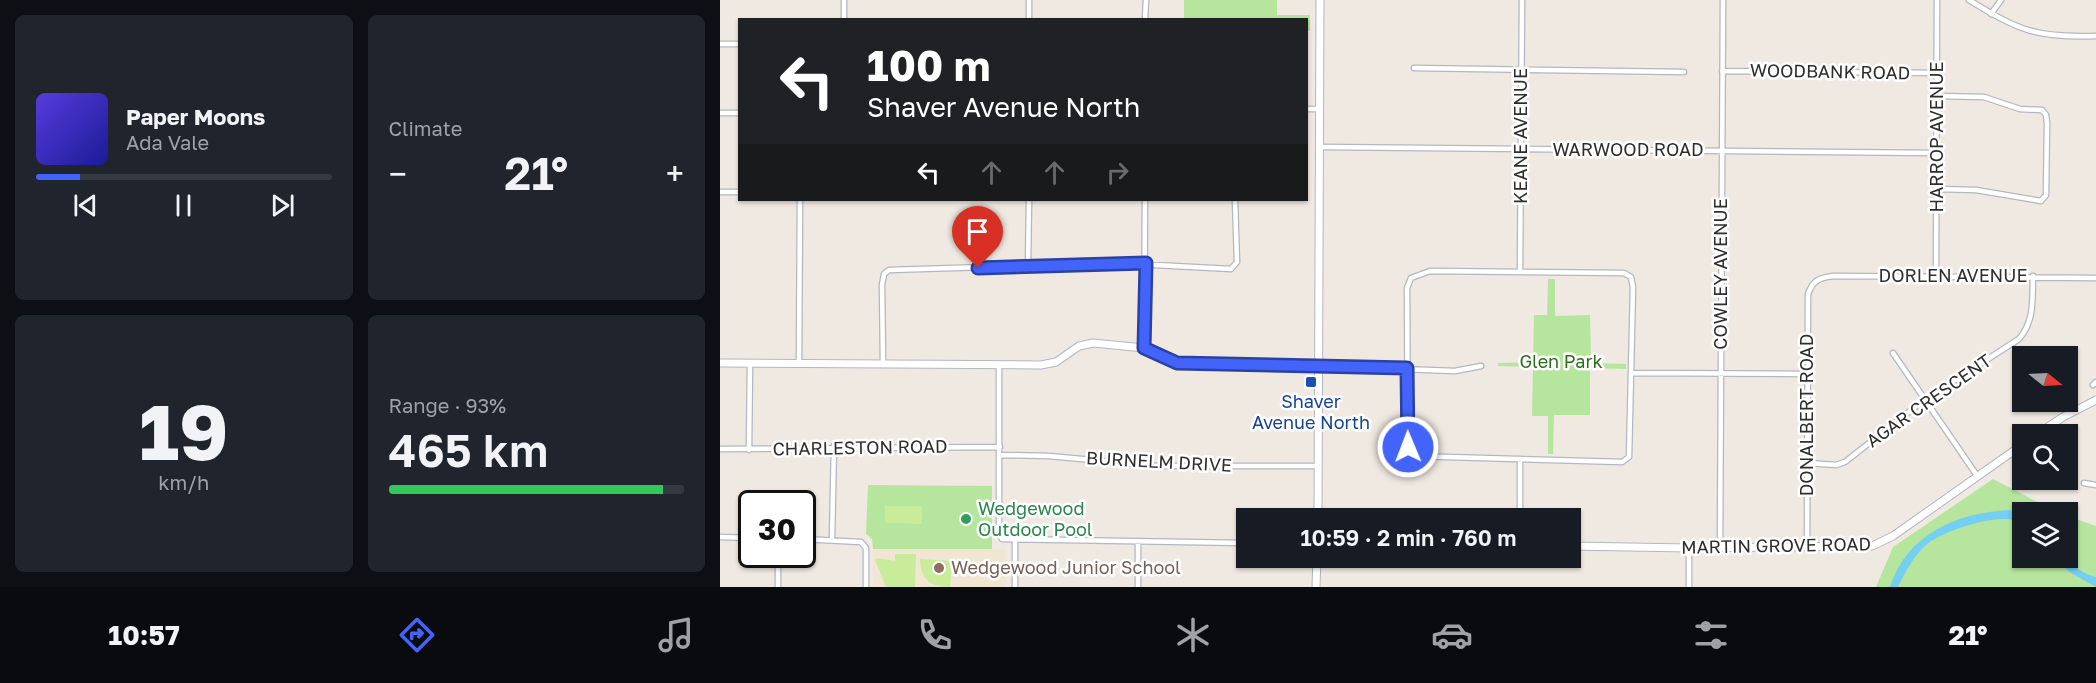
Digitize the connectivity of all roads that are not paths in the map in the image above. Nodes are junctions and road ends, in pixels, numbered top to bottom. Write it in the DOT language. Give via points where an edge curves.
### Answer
graph roads {
  1 [pos="844,0"];
  2 [pos="1029,0"];
  3 [pos="1146,0"];
  4 [pos="1320,0"];
  5 [pos="1522,0"];
  6 [pos="1723,0"];
  7 [pos="1937,0"];
  8 [pos="1969,0"];
  9 [pos="2001,0"];
  10 [pos="1991,14"];
  11 [pos="844,18"];
  12 [pos="1029,18"];
  13 [pos="1145,18"];
  14 [pos="2096,36"];
  15 [pos="720,44"];
  16 [pos="738,44"];
  17 [pos="1414,68"];
  18 [pos="1522,68"];
  19 [pos="1722,71"];
  20 [pos="1684,72"];
  21 [pos="1937,73"];
  22 [pos="1937,96"];
  23 [pos="1308,109"];
  24 [pos="1320,109"];
  25 [pos="720,113"];
  26 [pos="738,113"];
  27 [pos="1321,147"];
  28 [pos="1521,149"];
  29 [pos="1722,150"];
  30 [pos="1936,153"];
  31 [pos="1937,189"];
  32 [pos="720,192"];
  33 [pos="738,192"];
  34 [pos="800,201"];
  35 [pos="1029,201"];
  36 [pos="1145,201"];
  37 [pos="1235,201"];
  38 [pos="1146,263"];
  39 [pos="1028,266"];
  40 [pos="1521,271"];
  41 [pos="1936,275"];
  42 [pos="2033,276"];
  43 [pos="2096,278"];
  44 [pos="1811,284"];
  45 [pos="1144,348"];
  46 [pos="1893,353"];
  47 [pos="799,362"];
  48 [pos="720,363"];
  49 [pos="750,363"];
  50 [pos="883,363"];
  51 [pos="999,365"];
  52 [pos="1320,366"];
  53 [pos="1481,366"];
  54 [pos="1407,368"];
  55 [pos="1720,373"];
  56 [pos="1632,374"];
  57 [pos="1808,374"];
  58 [pos="1924,400"];
  59 [pos="2096,400"];
  60 [pos="2052,424"];
  61 [pos="834,446"];
  62 [pos="1000,447"];
  63 [pos="720,449"];
  64 [pos="749,450"];
  65 [pos="2012,452"];
  66 [pos="1000,455"];
  67 [pos="1520,459"];
  68 [pos="1808,463"];
  69 [pos="1318,466"];
  70 [pos="1978,477"];
  71 [pos="2084,483"];
  72 [pos="2096,485"];
  73 [pos="1318,508"];
  74 [pos="1520,508"];
  75 [pos="720,537"];
  76 [pos="738,538"];
  77 [pos="816,539"];
  78 [pos="832,539"];
  79 [pos="1015,541"];
  80 [pos="1138,542"];
  81 [pos="1236,543"];
  82 [pos="1581,546"];
  83 [pos="1807,547"];
  84 [pos="1689,548"];
  85 [pos="1720,548"];
  86 [pos="778,568"];
  87 [pos="1317,568"];
  88 [pos="778,587"];
  89 [pos="866,587"];
  90 [pos="1015,587"];
  91 [pos="1138,587"];
  92 [pos="1316,587"];
  93 [pos="1689,587"];
  1 -- 11 [label="street"];
  2 -- 12 [label="street"];
  3 -- 13 [label="street"];
  4 -- 24 [label="main road"];
  5 -- 18 [label="street, KEANE AVENUE"];
  6 -- 19 [label="street, COWLEY AVENUE"];
  7 -- 21 [label="street, HARROP AVENUE"];
  8 -- 10 [label="street"];
  9 -- 10 [label="street"];
  10 -- 14 [label="street" via="2045,36"];
  15 -- 16 [label="street"];
  17 -- 18 [label="street"];
  18 -- 20 [label="street"];
  18 -- 28 [label="street, KEANE AVENUE"];
  19 -- 21 [label="street, WOODBANK ROAD"];
  19 -- 29 [label="street, COWLEY AVENUE"];
  21 -- 22 [label="street, HARROP AVENUE"];
  22 -- 30 [label="street, HARROP AVENUE"];
  22 -- 31 [label="street" via="1984,97 2020,109 2042,110 2047,123 2046,195 2041,201 1977,190"];
  23 -- 24 [label="street"];
  24 -- 27 [label="main road"];
  25 -- 26 [label="street"];
  27 -- 28 [label="street, WARWOOD ROAD"];
  27 -- 52 [label="main road"];
  28 -- 29 [label="street, WARWOOD ROAD"];
  28 -- 40 [label="street, KEANE AVENUE"];
  29 -- 30 [label="street, WARWOOD ROAD"];
  29 -- 55 [label="street, COWLEY AVENUE"];
  30 -- 31 [label="street, HARROP AVENUE"];
  31 -- 41 [label="street, HARROP AVENUE"];
  32 -- 33 [label="street"];
  34 -- 47 [label="street"];
  35 -- 39 [label="street"];
  36 -- 38 [label="street"];
  37 -- 38 [label="street" via="1237,261 1233,268"];
  38 -- 39 [label="street"];
  38 -- 45 [label="street"];
  39 -- 50 [label="street" via="889,270 882,285"];
  40 -- 54 [label="street" via="1430,271 1411,278 1407,288"];
  40 -- 56 [label="street" via="1624,273 1631,277"];
  41 -- 42 [label="street, DORLEN AVENUE"];
  41 -- 44 [label="street, DORLEN AVENUE" via="1833,276"];
  42 -- 43 [label="street, DORLEN AVENUE"];
  42 -- 58 [label="street, AGAR CRESCENT" via="2032,316 2019,339"];
  44 -- 57 [label="street, DONALBERT ROAD"];
  45 -- 51 [label="main road" via="1093,343 1079,346 1048,365"];
  45 -- 52 [label="main road" via="1187,365"];
  46 -- 58 [label="street"];
  47 -- 49 [label="main road"];
  47 -- 50 [label="main road"];
  48 -- 49 [label="main road"];
  49 -- 64 [label="street"];
  50 -- 51 [label="main road"];
  51 -- 62 [label="street"];
  52 -- 54 [label="street"];
  52 -- 69 [label="main road"];
  53 -- 54 [label="street" via="1455,370"];
  54 -- 67 [label="street" via="1411,456"];
  55 -- 56 [label="street"];
  55 -- 57 [label="street"];
  55 -- 85 [label="street, COWLEY AVENUE"];
  56 -- 67 [label="street" via="1629,457 1622,462"];
  57 -- 68 [label="street, DONALBERT ROAD"];
  58 -- 68 [label="street, AGAR CRESCENT" via="1845,462"];
  58 -- 70 [label="street"];
  59 -- 60 [label="main road"];
  61 -- 62 [label="street, CHARLESTON ROAD"];
  61 -- 64 [label="street, CHARLESTON ROAD"];
  61 -- 78 [label="street"];
  62 -- 66 [label="street"];
  63 -- 64 [label="street, CHARLESTON ROAD"];
  65 -- 70 [label="main road, MARTIN GROVE ROAD"];
  66 -- 69 [label="street, BURNELM DRIVE" via="1157,466"];
  66 -- 79 [label="street" via="1001,538"];
  67 -- 74 [label="street"];
  68 -- 83 [label="street, DONALBERT ROAD"];
  69 -- 73 [label="main road"];
  70 -- 83 [label="main road, MARTIN GROVE ROAD" via="1883,542 1854,548"];
  71 -- 72 [label="street"];
  75 -- 76 [label="street"];
  77 -- 78 [label="street"];
  78 -- 89 [label="street" via="860,541 866,548"];
  79 -- 80 [label="street"];
  79 -- 90 [label="street"];
  80 -- 81 [label="street"];
  80 -- 91 [label="street"];
  82 -- 84 [label="main road, MARTIN GROVE ROAD"];
  83 -- 85 [label="main road, MARTIN GROVE ROAD"];
  84 -- 85 [label="main road, MARTIN GROVE ROAD"];
  84 -- 93 [label="street"];
  86 -- 88 [label="street"];
  87 -- 92 [label="main road"];
}
